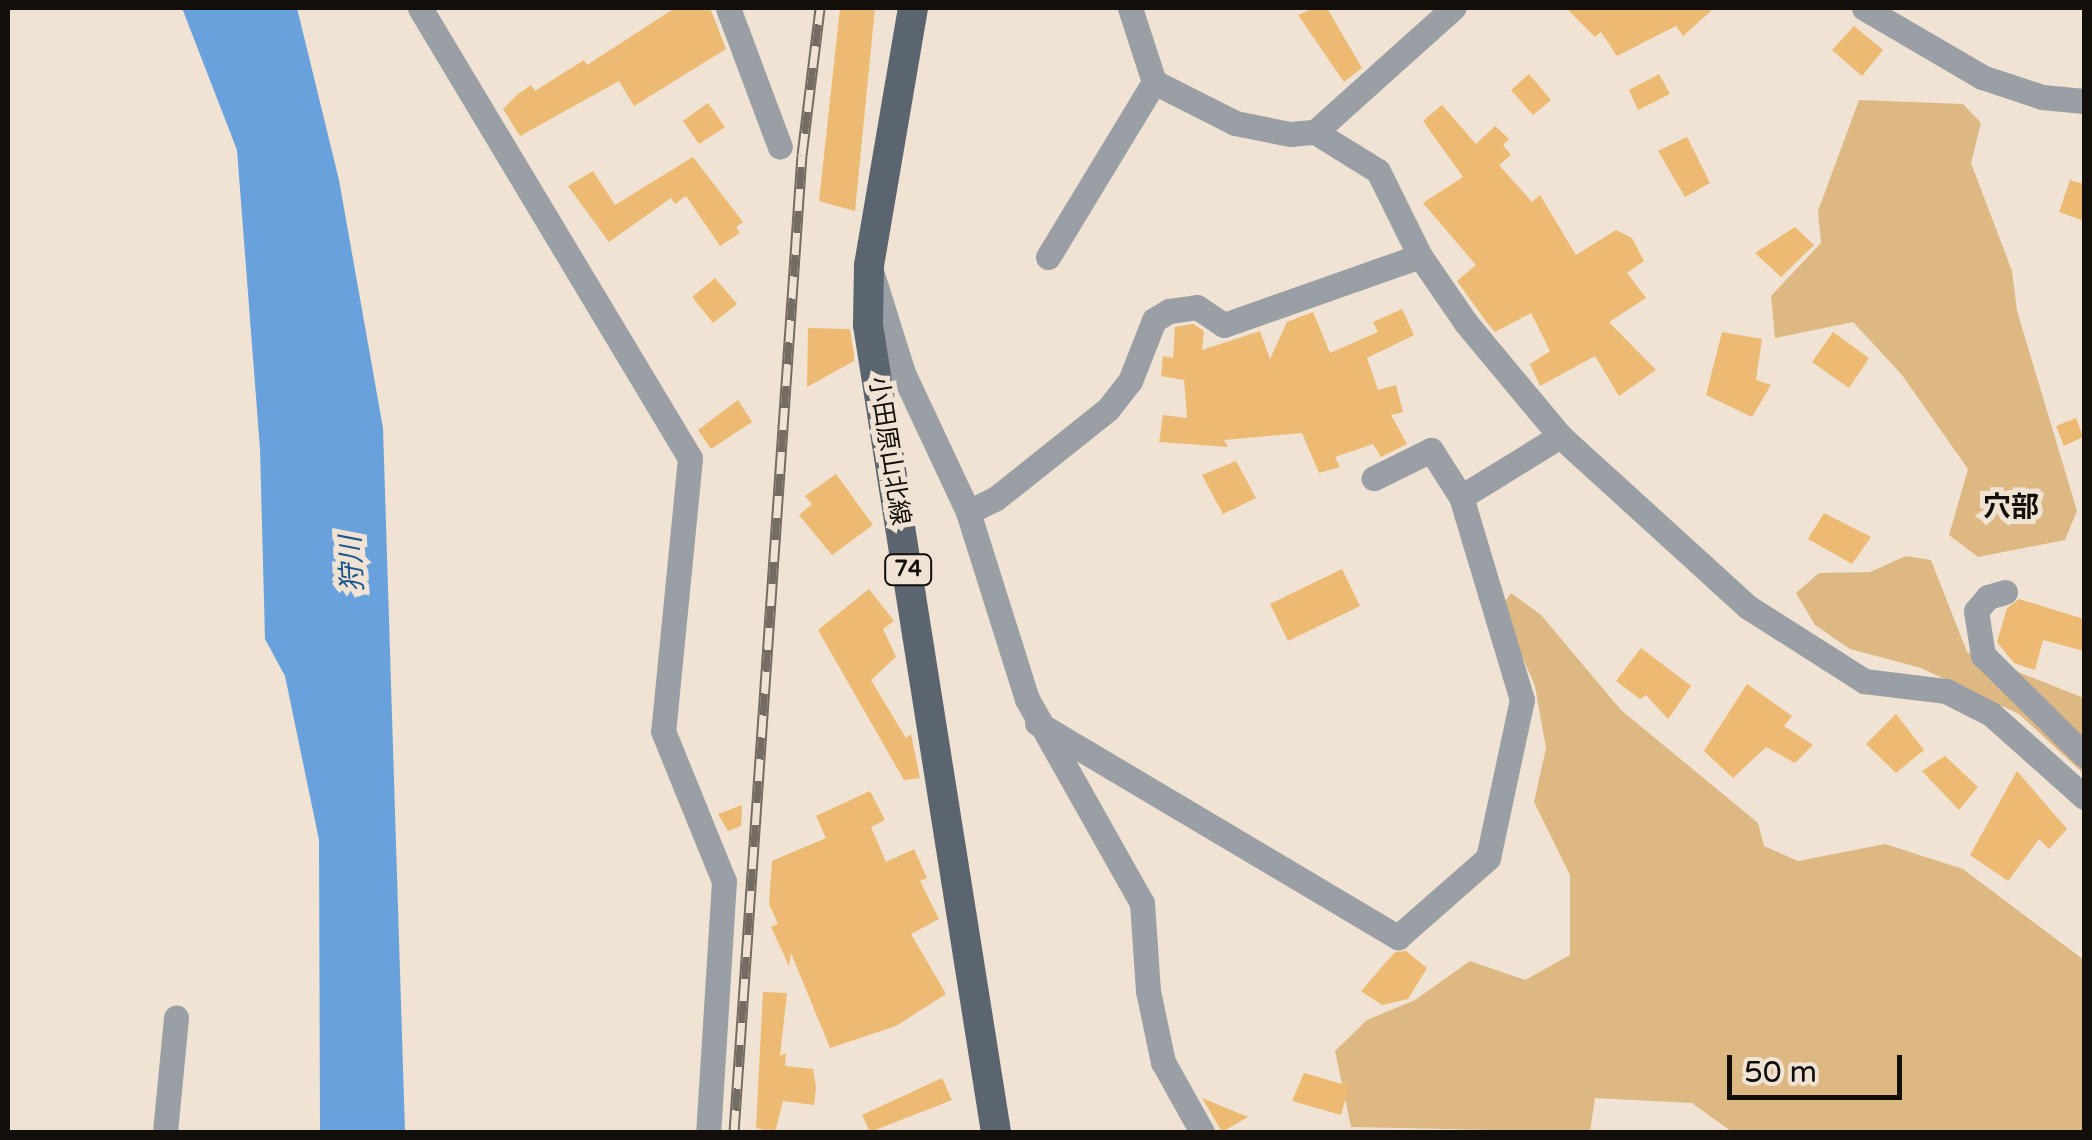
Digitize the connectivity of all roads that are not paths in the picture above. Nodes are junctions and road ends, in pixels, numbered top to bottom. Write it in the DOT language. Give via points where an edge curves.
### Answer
graph roads {
  1 [pos="420,8"];
  2 [pos="728,8"];
  3 [pos="913,8"];
  4 [pos="1130,8"];
  5 [pos="1453,8"];
  6 [pos="1864,8"];
  7 [pos="1154,82"];
  8 [pos="2084,102"];
  9 [pos="1315,132"];
  10 [pos="780,147"];
  11 [pos="1420,256"];
  12 [pos="1048,257"];
  13 [pos="869,266"];
  14 [pos="1560,436"];
  15 [pos="1374,478"];
  16 [pos="1461,497"];
  17 [pos="968,512"];
  18 [pos="2005,592"];
  19 [pos="1038,724"];
  20 [pos="2084,755"];
  21 [pos="2084,797"];
  22 [pos="176,1018"];
  23 [pos="165,1132"];
  24 [pos="708,1132"];
  25 [pos="996,1132"];
  26 [pos="1202,1132"];
  1 -- 24 [label="street" via="690,458 663,731 724,881"];
  2 -- 10 [label="street"];
  3 -- 13 [label="main road, 小田原山北線 / 74"];
  4 -- 7 [label="street"];
  5 -- 9 [label="street"];
  6 -- 8 [label="street" via="1982,77 2042,97"];
  7 -- 9 [label="street" via="1234,122 1290,134"];
  7 -- 12 [label="street"];
  9 -- 11 [label="street" via="1378,171"];
  11 -- 14 [label="street"];
  11 -- 17 [label="street" via="1224,325 1197,307 1169,311 1154,320 1130,381 1108,409 995,499"];
  13 -- 17 [label="street" via="904,373"];
  13 -- 25 [label="main road, 小田原山北線 / 74" via="868,325"];
  14 -- 16 [label="street"];
  14 -- 21 [label="street" via="1748,608 1864,680 1946,690 1990,714"];
  15 -- 16 [label="street" via="1431,450"];
  16 -- 19 [label="street" via="1522,700 1488,858 1398,937"];
  17 -- 19 [label="street"];
  18 -- 20 [label="street" via="1988,597 1976,611 1984,655"];
  19 -- 26 [label="street" via="1142,904 1148,991 1163,1062"];
  22 -- 23 [label="street"];
}
